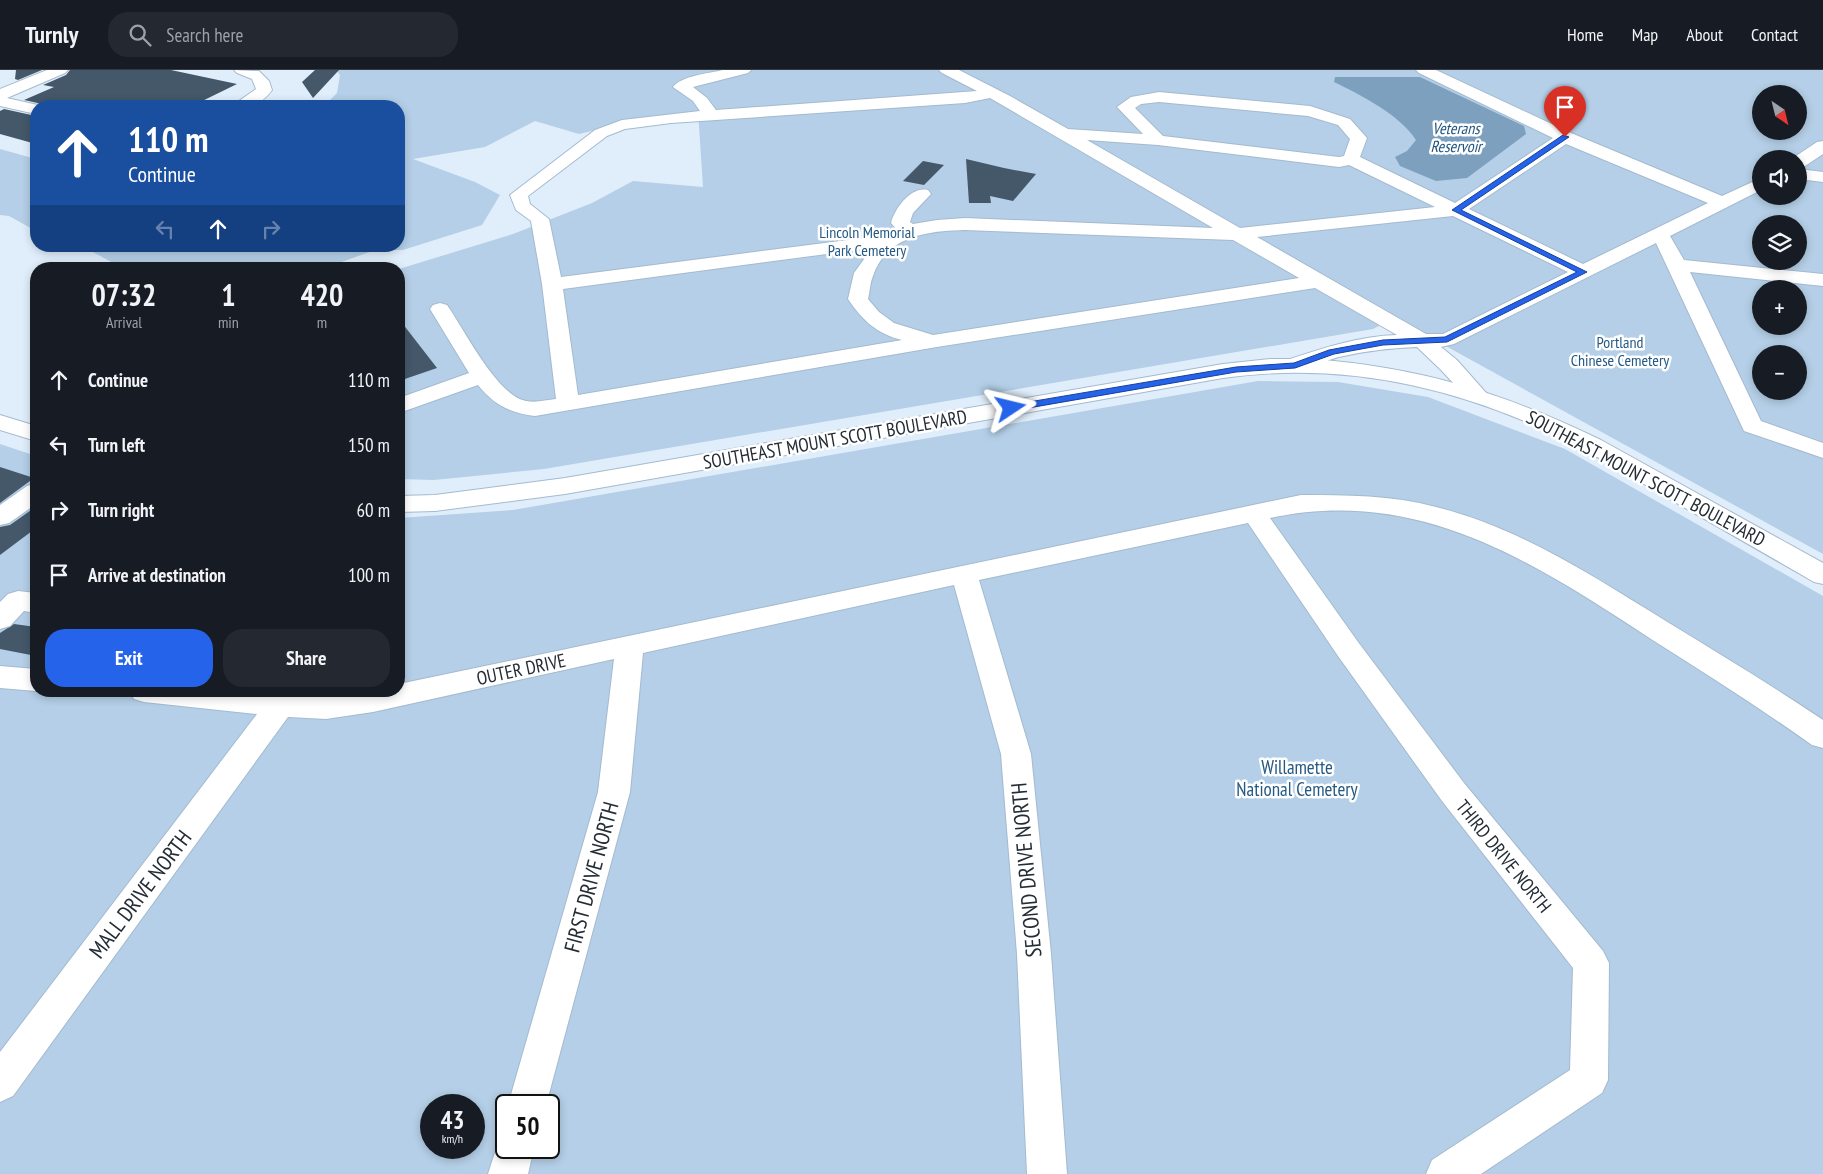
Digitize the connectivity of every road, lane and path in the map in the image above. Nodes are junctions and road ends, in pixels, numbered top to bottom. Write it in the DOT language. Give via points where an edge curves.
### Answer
graph roads {
  1 [pos="60,70"];
  2 [pos="242,70"];
  3 [pos="743,70"];
  4 [pos="947,70"];
  5 [pos="1424,70"];
  6 [pos="0,94"];
  7 [pos="994,94"];
  8 [pos="252,100"];
  9 [pos="0,101"];
  10 [pos="30,108"];
  11 [pos="710,115"];
  12 [pos="1062,133"];
  13 [pos="1565,137"];
  14 [pos="1158,140"];
  15 [pos="1823,146"];
  16 [pos="1807,157"];
  17 [pos="1351,159"];
  18 [pos="1807,175"];
  19 [pos="1823,177"];
  20 [pos="1752,187"];
  21 [pos="922,194"];
  22 [pos="1722,202"];
  23 [pos="1456,210"];
  24 [pos="1236,234"];
  25 [pos="1660,234"];
  26 [pos="900,235"];
  27 [pos="1677,265"];
  28 [pos="1583,272"];
  29 [pos="1823,280"];
  30 [pos="1318,281"];
  31 [pos="552,284"];
  32 [pos="440,309"];
  33 [pos="937,341"];
  34 [pos="1422,341"];
  35 [pos="1295,365"];
  36 [pos="482,376"];
  37 [pos="1477,395"];
  38 [pos="568,403"];
  39 [pos="405,404"];
  40 [pos="0,422"];
  41 [pos="30,432"];
  42 [pos="1823,451"];
  43 [pos="30,496"];
  44 [pos="405,504"];
  45 [pos="1254,513"];
  46 [pos="0,517"];
  47 [pos="964,574"];
  48 [pos="1823,574"];
  49 [pos="30,602"];
  50 [pos="0,619"];
  51 [pos="630,645"];
  52 [pos="0,677"];
  53 [pos="30,680"];
  54 [pos="405,694"];
  55 [pos="202,697"];
  56 [pos="391,697"];
  57 [pos="280,705"];
  58 [pos="1823,736"];
  59 [pos="0,1082"];
  60 [pos="530,1094"];
  61 [pos="512,1159"];
  62 [pos="508,1174"];
  63 [pos="1047,1174"];
  64 [pos="1446,1174"];
  1 -- 6 [label="street"];
  2 -- 8 [label="street" via="259,76 263,84 264,90"];
  3 -- 11 [label="street" via="681,87 698,97"];
  4 -- 7 [label="street"];
  5 -- 13 [label="street"];
  7 -- 11 [label="street"];
  7 -- 12 [label="street"];
  9 -- 10 [label="street"];
  11 -- 31 [label="street" via="622,125 601,133 519,195 522,206 540,219"];
  12 -- 14 [label="street"];
  12 -- 24 [label="street"];
  13 -- 22 [label="street"];
  13 -- 23 [label="street"];
  14 -- 17 [label="street" via="1339,162"];
  14 -- 17 [label="street" via="1125,107 1137,100 1159,97 1310,111 1344,122 1359,138"];
  15 -- 16 [label="street"];
  17 -- 23 [label="street"];
  18 -- 19 [label="street"];
  20 -- 22 [label="street"];
  21 -- 26 [label="street" via="901,217"];
  22 -- 25 [label="street"];
  23 -- 24 [label="street"];
  23 -- 28 [label="street"];
  24 -- 26 [label="street" via="965,224 934,226"];
  24 -- 30 [label="street"];
  25 -- 27 [label="street"];
  25 -- 28 [label="street"];
  26 -- 31 [label="street"];
  26 -- 33 [label="street" via="877,254 863,275 858,299 868,314 887,329 904,336"];
  27 -- 29 [label="street"];
  27 -- 42 [label="street" via="1752,426"];
  28 -- 34 [label="street" via="1447,340"];
  30 -- 33 [label="street"];
  30 -- 34 [label="street"];
  31 -- 38 [label="street"];
  32 -- 36 [label="street"];
  33 -- 38 [label="street"];
  34 -- 35 [label="street" via="1383,342 1332,352"];
  34 -- 37 [label="street" via="1449,364"];
  35 -- 37 [label="street, SOUTHEAST MOUNT SCOTT BOULEVARD" via="1386,374"];
  35 -- 44 [label="street, SOUTHEAST MOUNT SCOTT BOULEVARD" via="1244,369 1155,383 565,486 444,502"];
  36 -- 38 [label="street" via="500,398 521,408"];
  36 -- 39 [label="street"];
  37 -- 48 [label="street, SOUTHEAST MOUNT SCOTT BOULEVARD" via="1556,426"];
  40 -- 41 [label="street"];
  43 -- 46 [label="street"];
  45 -- 47 [label="street, OUTER DRIVE"];
  45 -- 58 [label="street, OUTER DRIVE" via="1300,503 1349,503 1392,506 1470,526 1570,574"];
  45 -- 64 [label="street, THIRD DRIVE NORTH" via="1453,792 1591,963 1589,1080"];
  47 -- 51 [label="street, OUTER DRIVE"];
  47 -- 63 [label="street, SECOND DRIVE NORTH" via="1016,754 1034,954"];
  49 -- 50 [label="street" via="18,601"];
  51 -- 54 [label="street, OUTER DRIVE"];
  51 -- 60 [label="street, FIRST DRIVE NORTH" via="614,792"];
  52 -- 53 [label="street"];
  55 -- 57 [label="street, OUTER DRIVE"];
  56 -- 57 [label="street, OUTER DRIVE" via="326,707"];
  57 -- 59 [label="street, MALL DRIVE NORTH"];
  61 -- 62 [label="street"];
}
